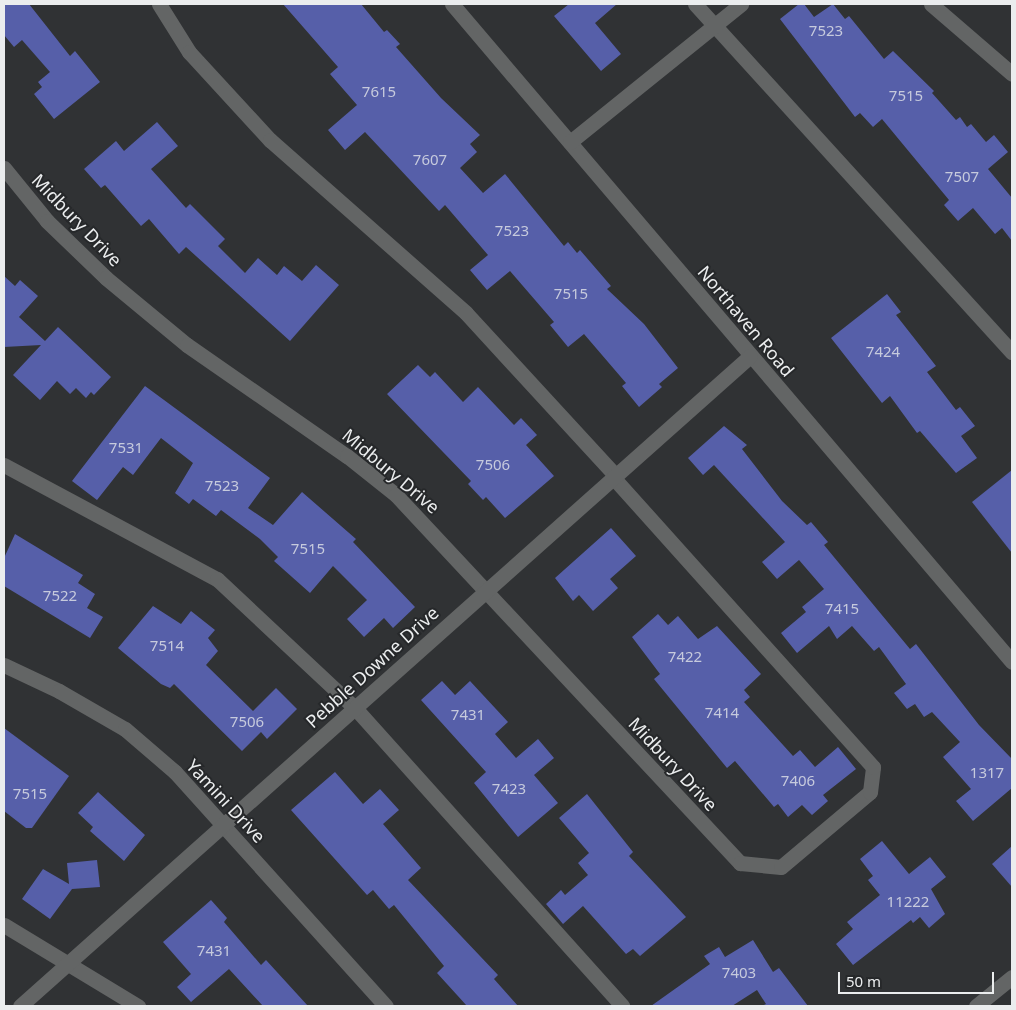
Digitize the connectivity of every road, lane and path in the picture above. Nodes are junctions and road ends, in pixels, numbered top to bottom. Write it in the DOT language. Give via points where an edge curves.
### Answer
graph roads {
  1 [pos="158,4"];
  2 [pos="452,4"];
  3 [pos="695,4"];
  4 [pos="741,4"];
  5 [pos="931,4"];
  6 [pos="715,24"];
  7 [pos="1012,74"];
  8 [pos="570,142"];
  9 [pos="4,168"];
  10 [pos="1012,352"];
  11 [pos="750,356"];
  12 [pos="4,465"];
  13 [pos="614,476"];
  14 [pos="485,591"];
  15 [pos="1012,662"];
  16 [pos="4,665"];
  17 [pos="355,708"];
  18 [pos="224,824"];
  19 [pos="4,925"];
  20 [pos="67,964"];
  21 [pos="1012,977"];
  22 [pos="20,1006"];
  23 [pos="138,1006"];
  24 [pos="386,1006"];
  25 [pos="622,1006"];
  26 [pos="976,1006"];
  1 -- 13 [label="street" via="189,52 270,140 466,313"];
  2 -- 8 [label="street, Northaven Road"];
  3 -- 6 [label="street"];
  4 -- 6 [label="street"];
  5 -- 7 [label="street"];
  6 -- 8 [label="street"];
  6 -- 10 [label="street"];
  8 -- 11 [label="street, Northaven Road"];
  9 -- 14 [label="street, Midbury Drive" via="47,221 106,278 187,345 347,456 396,495 432,529"];
  11 -- 13 [label="street, Pebble Downe Drive"];
  11 -- 15 [label="street, Northaven Road"];
  12 -- 17 [label="street" via="217,580"];
  13 -- 14 [label="street, Pebble Downe Drive"];
  13 -- 14 [label="street, Midbury Drive" via="873,767 870,792 781,866 740,863"];
  14 -- 17 [label="street, Pebble Downe Drive"];
  16 -- 18 [label="street, Yamini Drive" via="59,691 125,729"];
  17 -- 18 [label="street, Pebble Downe Drive"];
  17 -- 25 [label="street"];
  18 -- 20 [label="street, Pebble Downe Drive"];
  18 -- 24 [label="street, Yamini Drive"];
  19 -- 20 [label="street"];
  20 -- 22 [label="street, Pebble Downe Drive"];
  20 -- 23 [label="street"];
  21 -- 26 [label="street"];
}
